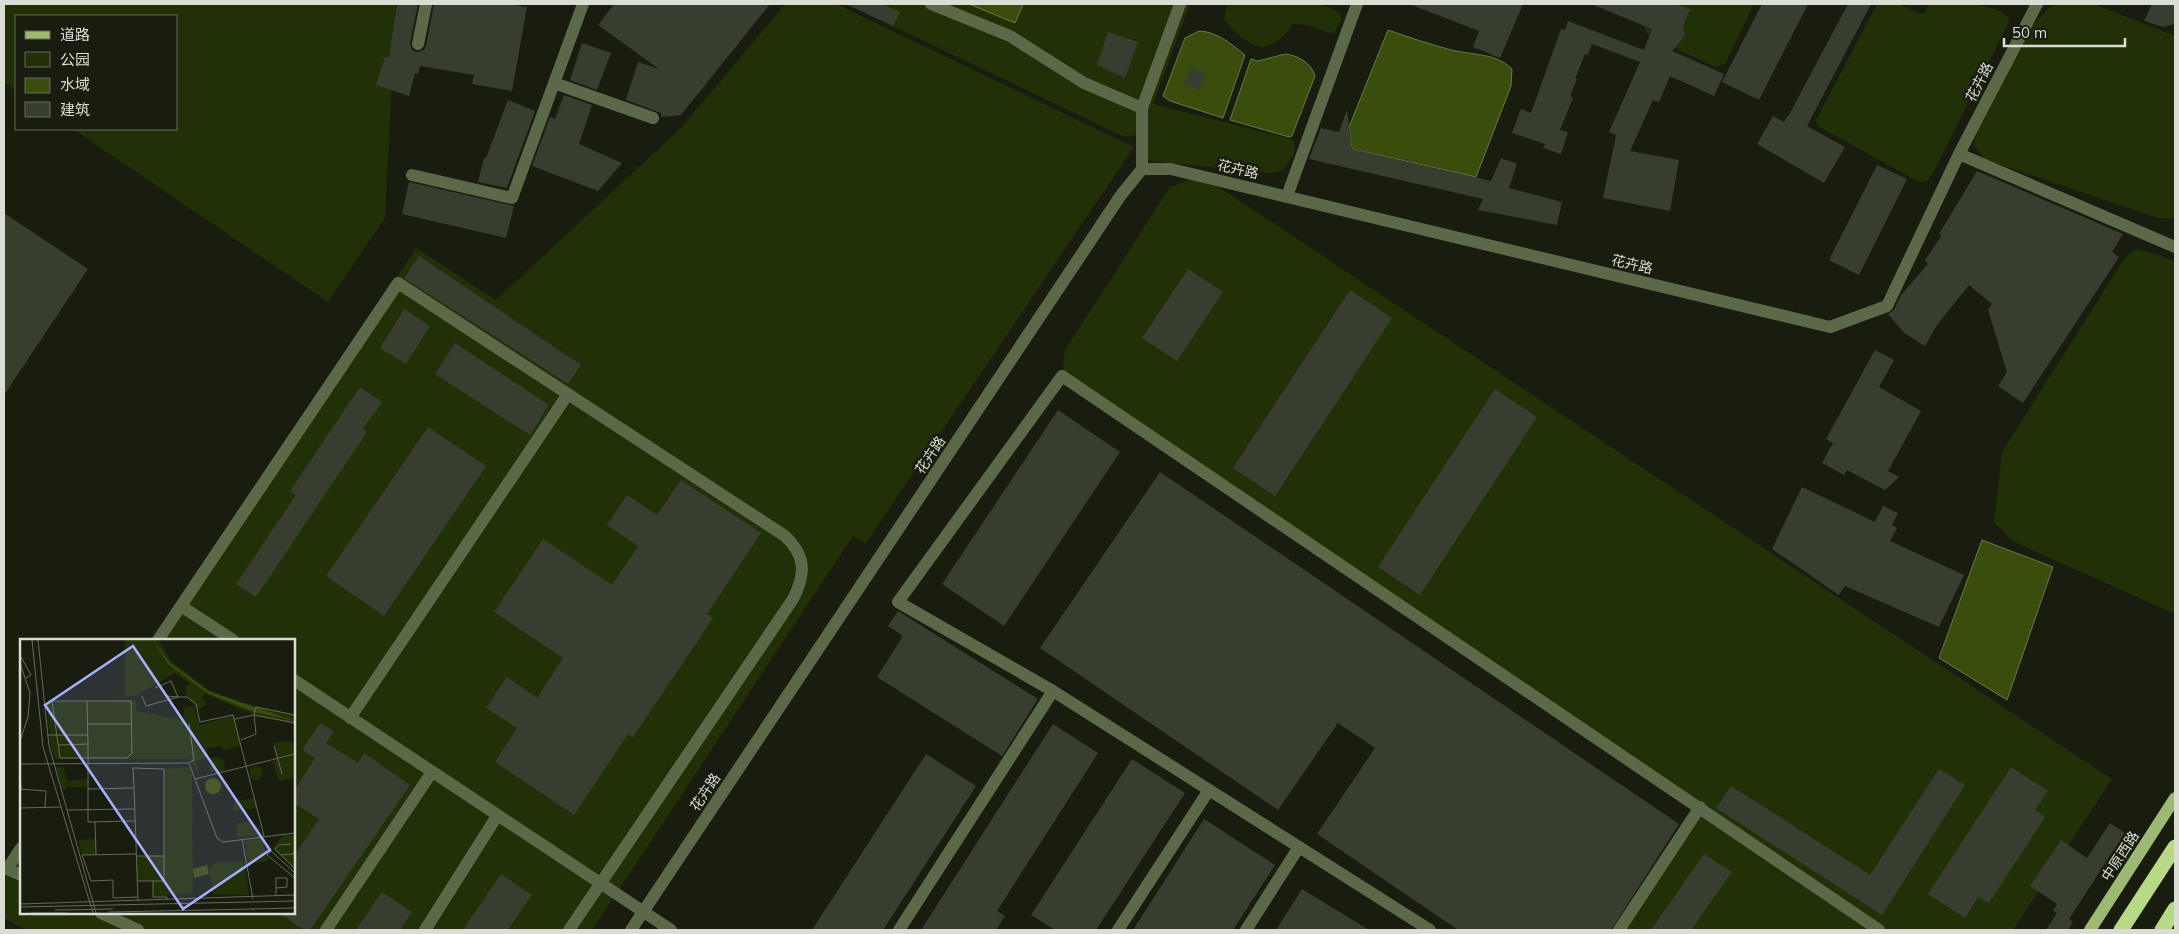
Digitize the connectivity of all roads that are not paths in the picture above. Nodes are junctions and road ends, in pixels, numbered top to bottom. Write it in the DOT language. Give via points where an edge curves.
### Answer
graph roads {
  1 [pos="426,4"];
  2 [pos="583,4"];
  3 [pos="931,4"];
  4 [pos="1180,4"];
  5 [pos="1357,4"];
  6 [pos="2037,4"];
  7 [pos="418,44"];
  8 [pos="554,83"];
  9 [pos="1142,108"];
  10 [pos="653,118"];
  11 [pos="1959,154"];
  12 [pos="1142,168"];
  13 [pos="412,175"];
  14 [pos="1287,196"];
  15 [pos="2175,247"];
  16 [pos="568,394"];
  17 [pos="181,606"];
  18 [pos="159,639"];
  19 [pos="231,639"];
  20 [pos="295,681"];
  21 [pos="1053,691"];
  22 [pos="350,718"];
  23 [pos="432,772"];
  24 [pos="1209,790"];
  25 [pos="2175,798"];
  26 [pos="1700,807"];
  27 [pos="498,816"];
  28 [pos="1299,847"];
  29 [pos="2175,847"];
  30 [pos="20,850"];
  31 [pos="20,875"];
  32 [pos="600,884"];
  33 [pos="2175,909"];
  34 [pos="643,912"];
  35 [pos="103,914"];
  36 [pos="138,930"];
  37 [pos="326,930"];
  38 [pos="425,930"];
  39 [pos="569,930"];
  40 [pos="631,930"];
  41 [pos="671,930"];
  42 [pos="900,930"];
  43 [pos="1118,930"];
  44 [pos="1246,930"];
  45 [pos="1430,930"];
  46 [pos="1619,930"];
  47 [pos="1879,930"];
  48 [pos="2090,930"];
  49 [pos="2121,930"];
  50 [pos="2162,930"];
  1 -- 7 [label="street"];
  2 -- 8 [label="street"];
  3 -- 9 [label="street" via="1010,36 1084,83"];
  4 -- 9 [label="street"];
  5 -- 14 [label="street"];
  6 -- 11 [label="street, 花卉路"];
  8 -- 10 [label="street"];
  8 -- 13 [label="street" via="512,198"];
  9 -- 12 [label="street"];
  11 -- 14 [label="street, 花卉路" via="1887,306 1830,327"];
  11 -- 15 [label="street"];
  12 -- 14 [label="street, 花卉路" via="1171,169"];
  12 -- 34 [label="street, 花卉路"];
  16 -- 17 [label="street" via="398,283"];
  16 -- 22 [label="street"];
  16 -- 32 [label="street" via="785,536 796,546 802,569 802,583 793,599"];
  17 -- 18 [label="street"];
  17 -- 19 [label="street"];
  20 -- 22 [label="street"];
  21 -- 24 [label="street"];
  21 -- 26 [label="street" via="898,602 1062,376"];
  21 -- 42 [label="street"];
  22 -- 23 [label="street"];
  23 -- 27 [label="street"];
  23 -- 37 [label="street"];
  24 -- 28 [label="street"];
  24 -- 43 [label="street"];
  25 -- 48 [label="main road, 中原西路"];
  26 -- 46 [label="street"];
  26 -- 47 [label="street"];
  27 -- 32 [label="street"];
  27 -- 38 [label="street"];
  28 -- 44 [label="street"];
  28 -- 45 [label="street"];
  29 -- 49 [label="highway"];
  30 -- 31 [label="street" via="7,869"];
  32 -- 34 [label="street"];
  32 -- 39 [label="street"];
  33 -- 50 [label="highway"];
  34 -- 40 [label="street, 花卉路"];
  34 -- 41 [label="street"];
  35 -- 36 [label="street"];
}
